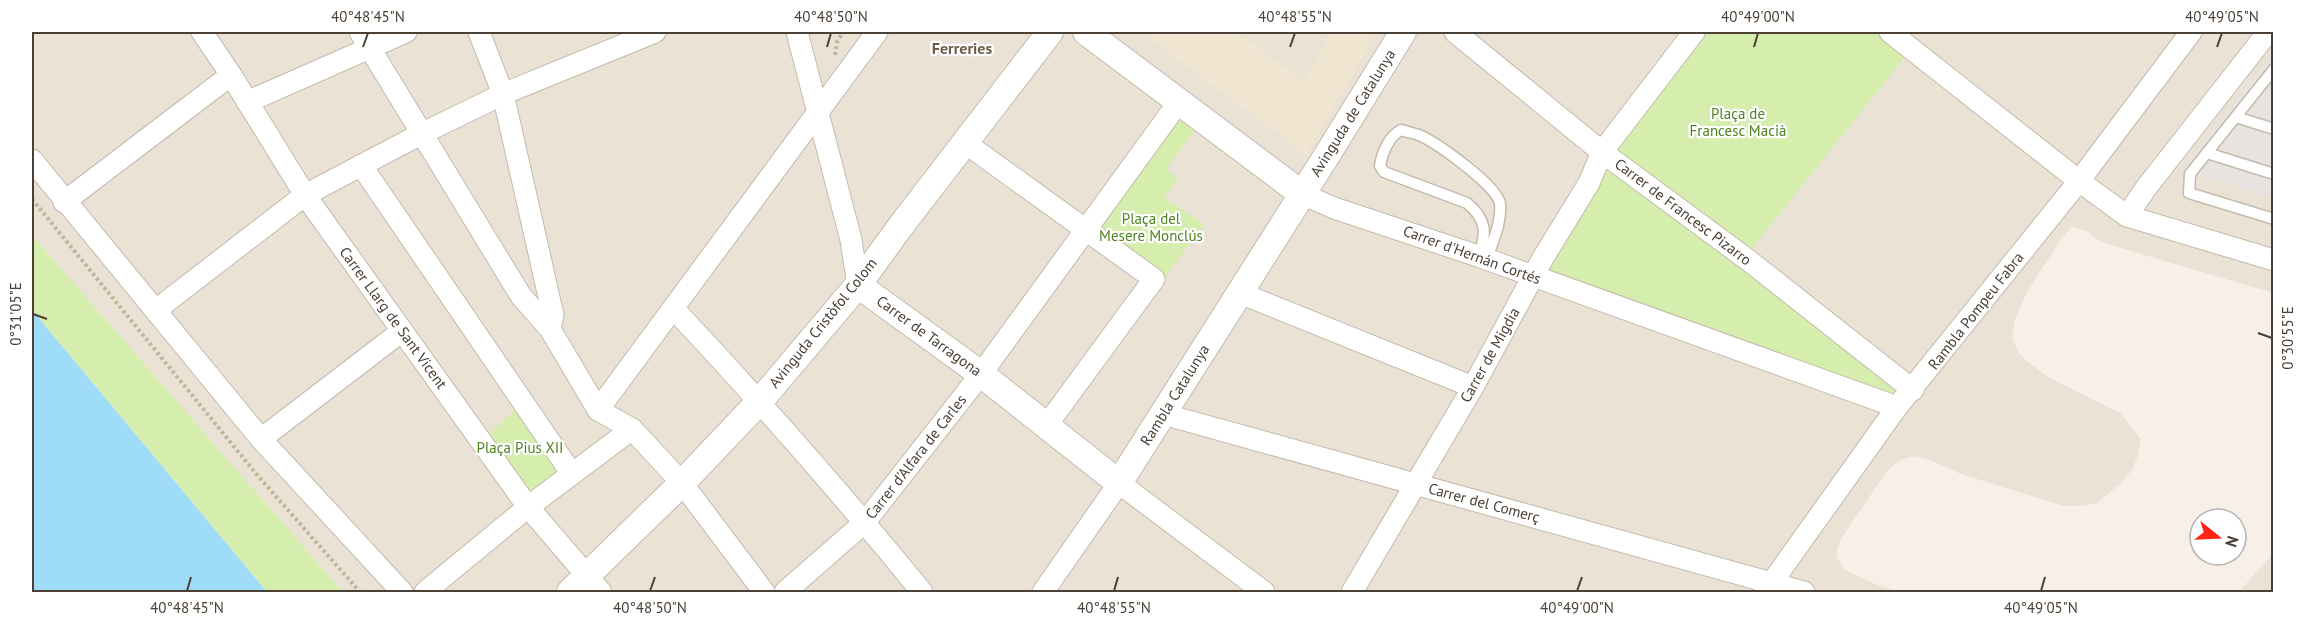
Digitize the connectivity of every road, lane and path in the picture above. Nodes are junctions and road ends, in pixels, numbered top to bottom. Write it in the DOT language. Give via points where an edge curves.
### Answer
graph roads {
  1 [pos="406,32"];
  2 [pos="479,32"];
  3 [pos="655,32"];
  4 [pos="797,32"];
  5 [pos="843,32"];
  6 [pos="877,32"];
  7 [pos="1050,32"];
  8 [pos="1086,32"];
  9 [pos="1403,32"];
  10 [pos="1455,32"];
  11 [pos="1694,32"];
  12 [pos="1890,32"];
  13 [pos="2191,32"];
  14 [pos="2268,32"];
  15 [pos="211,34"];
  16 [pos="365,39"];
  17 [pos="833,59"];
  18 [pos="2274,69"];
  19 [pos="231,75"];
  20 [pos="2269,81"];
  21 [pos="503,94"];
  22 [pos="247,102"];
  23 [pos="1178,103"];
  24 [pos="819,112"];
  25 [pos="2235,117"];
  26 [pos="2274,129"];
  27 [pos="421,134"];
  28 [pos="964,142"];
  29 [pos="1602,152"];
  30 [pos="2207,153"];
  31 [pos="32,160"];
  32 [pos="361,165"];
  33 [pos="2274,174"];
  34 [pos="2079,181"];
  35 [pos="1302,194"];
  36 [pos="304,195"];
  37 [pos="32,199"];
  38 [pos="64,202"];
  39 [pos="2127,216"];
  40 [pos="2274,219"];
  41 [pos="1086,229"];
  42 [pos="1483,258"];
  43 [pos="2274,260"];
  44 [pos="1533,277"];
  45 [pos="858,285"];
  46 [pos="1240,293"];
  47 [pos="674,309"];
  48 [pos="156,310"];
  49 [pos="550,329"];
  50 [pos="402,331"];
  51 [pos="981,374"];
  52 [pos="1473,387"];
  53 [pos="1913,390"];
  54 [pos="760,401"];
  55 [pos="1897,408"];
  56 [pos="598,410"];
  57 [pos="1164,414"];
  58 [pos="1046,426"];
  59 [pos="632,429"];
  60 [pos="261,439"];
  61 [pos="572,474"];
  62 [pos="682,483"];
  63 [pos="1119,483"];
  64 [pos="1417,484"];
  65 [pos="528,507"];
  66 [pos="866,522"];
  67 [pos="586,587"];
  68 [pos="1768,587"];
  69 [pos="360,592"];
  70 [pos="402,592"];
  71 [pos="425,592"];
  72 [pos="764,592"];
  73 [pos="785,592"];
  74 [pos="922,592"];
  75 [pos="1042,592"];
  76 [pos="1264,592"];
  77 [pos="1352,592"];
  78 [pos="1804,592"];
  1 -- 16 [label="street"];
  2 -- 21 [label="street"];
  3 -- 21 [label="street"];
  4 -- 24 [label="street"];
  5 -- 17 [label="path"];
  6 -- 24 [label="street"];
  7 -- 28 [label="street, Avinguda Cristòfol Colom"];
  8 -- 23 [label="street, Carrer d'Hernán Cortés"];
  9 -- 35 [label="street, Avinguda de Catalunya"];
  10 -- 29 [label="street, Carrer de Francesc Pizarro"];
  11 -- 29 [label="street, Carrer de Migdia"];
  12 -- 34 [label="street"];
  13 -- 34 [label="street, Rambla Pompeu Fabra"];
  14 -- 39 [label="street"];
  15 -- 19 [label="street, Carrer Llarg de Sant Vicent"];
  16 -- 22 [label="street"];
  16 -- 27 [label="street"];
  18 -- 20 [label="lane"];
  19 -- 22 [label="street, Carrer Llarg de Sant Vicent"];
  19 -- 38 [label="street"];
  20 -- 25 [label="lane"];
  21 -- 27 [label="street"];
  21 -- 49 [label="street" via="553,315"];
  22 -- 36 [label="street, Carrer Llarg de Sant Vicent"];
  23 -- 35 [label="street, Carrer d'Hernán Cortés"];
  23 -- 41 [label="street, Carrer d'Alfara de Carles"];
  24 -- 45 [label="street" via="851,240"];
  24 -- 47 [label="street"];
  25 -- 26 [label="lane"];
  25 -- 30 [label="lane"];
  27 -- 32 [label="street"];
  27 -- 49 [label="street" via="521,296"];
  28 -- 41 [label="street"];
  28 -- 45 [label="street, Avinguda Cristòfol Colom"];
  29 -- 44 [label="street, Carrer de Migdia" via="1589,183"];
  29 -- 53 [label="street, Carrer de Francesc Pizarro"];
  30 -- 33 [label="lane"];
  30 -- 40 [label="lane" via="2190,174 2189,193"];
  31 -- 38 [label="street"];
  32 -- 36 [label="street"];
  32 -- 61 [label="street"];
  34 -- 39 [label="street"];
  34 -- 53 [label="street, Rambla Pompeu Fabra"];
  35 -- 42 [label="street, Carrer d'Hernán Cortés"];
  35 -- 46 [label="street, Rambla Catalunya"];
  36 -- 48 [label="street"];
  36 -- 50 [label="street, Carrer Llarg de Sant Vicent"];
  37 -- 69 [label="path" via="258,476"];
  38 -- 48 [label="street"];
  39 -- 43 [label="street"];
  41 -- 51 [label="street, Carrer d'Alfara de Carles"];
  41 -- 58 [label="street" via="1154,279"];
  42 -- 42 [label="lane" via="1500,214 1500,202 1490,188 1437,146 1420,135 1401,130 1395,133 1381,158 1384,172 1467,203 1478,213 1484,228"];
  42 -- 44 [label="street, Carrer d'Hernán Cortés"];
  44 -- 52 [label="street, Carrer de Migdia"];
  44 -- 55 [label="street, Carrer d'Hernán Cortés"];
  45 -- 51 [label="street, Carrer de Tarragona"];
  45 -- 54 [label="street, Avinguda Cristòfol Colom"];
  46 -- 52 [label="street"];
  46 -- 57 [label="street, Rambla Catalunya"];
  47 -- 54 [label="street"];
  47 -- 56 [label="street"];
  48 -- 60 [label="street"];
  49 -- 56 [label="street"];
  50 -- 60 [label="street"];
  50 -- 65 [label="street, Carrer Llarg de Sant Vicent"];
  51 -- 58 [label="street, Carrer de Tarragona"];
  51 -- 66 [label="street, Carrer d'Alfara de Carles"];
  52 -- 64 [label="street, Carrer de Migdia"];
  53 -- 55 [label="street, Rambla Pompeu Fabra"];
  54 -- 62 [label="street, Avinguda Cristòfol Colom"];
  54 -- 66 [label="street"];
  55 -- 68 [label="street, Rambla Pompeu Fabra"];
  56 -- 59 [label="street"];
  57 -- 63 [label="street, Rambla Catalunya"];
  57 -- 64 [label="street, Carrer del Comerç"];
  58 -- 63 [label="street, Carrer de Tarragona"];
  59 -- 61 [label="street"];
  59 -- 62 [label="street"];
  60 -- 70 [label="street"];
  61 -- 65 [label="street"];
  62 -- 67 [label="street, Avinguda Cristòfol Colom"];
  62 -- 72 [label="street"];
  63 -- 75 [label="street, Rambla Catalunya"];
  63 -- 76 [label="street"];
  64 -- 68 [label="street, Carrer del Comerç"];
  64 -- 77 [label="street, Carrer de Migdia"];
  65 -- 67 [label="street, Carrer Llarg de Sant Vicent"];
  65 -- 71 [label="street"];
  66 -- 73 [label="street, Carrer d'Alfara de Carles"];
  66 -- 74 [label="street"];
  68 -- 78 [label="street, Carrer del Comerç"];
}
